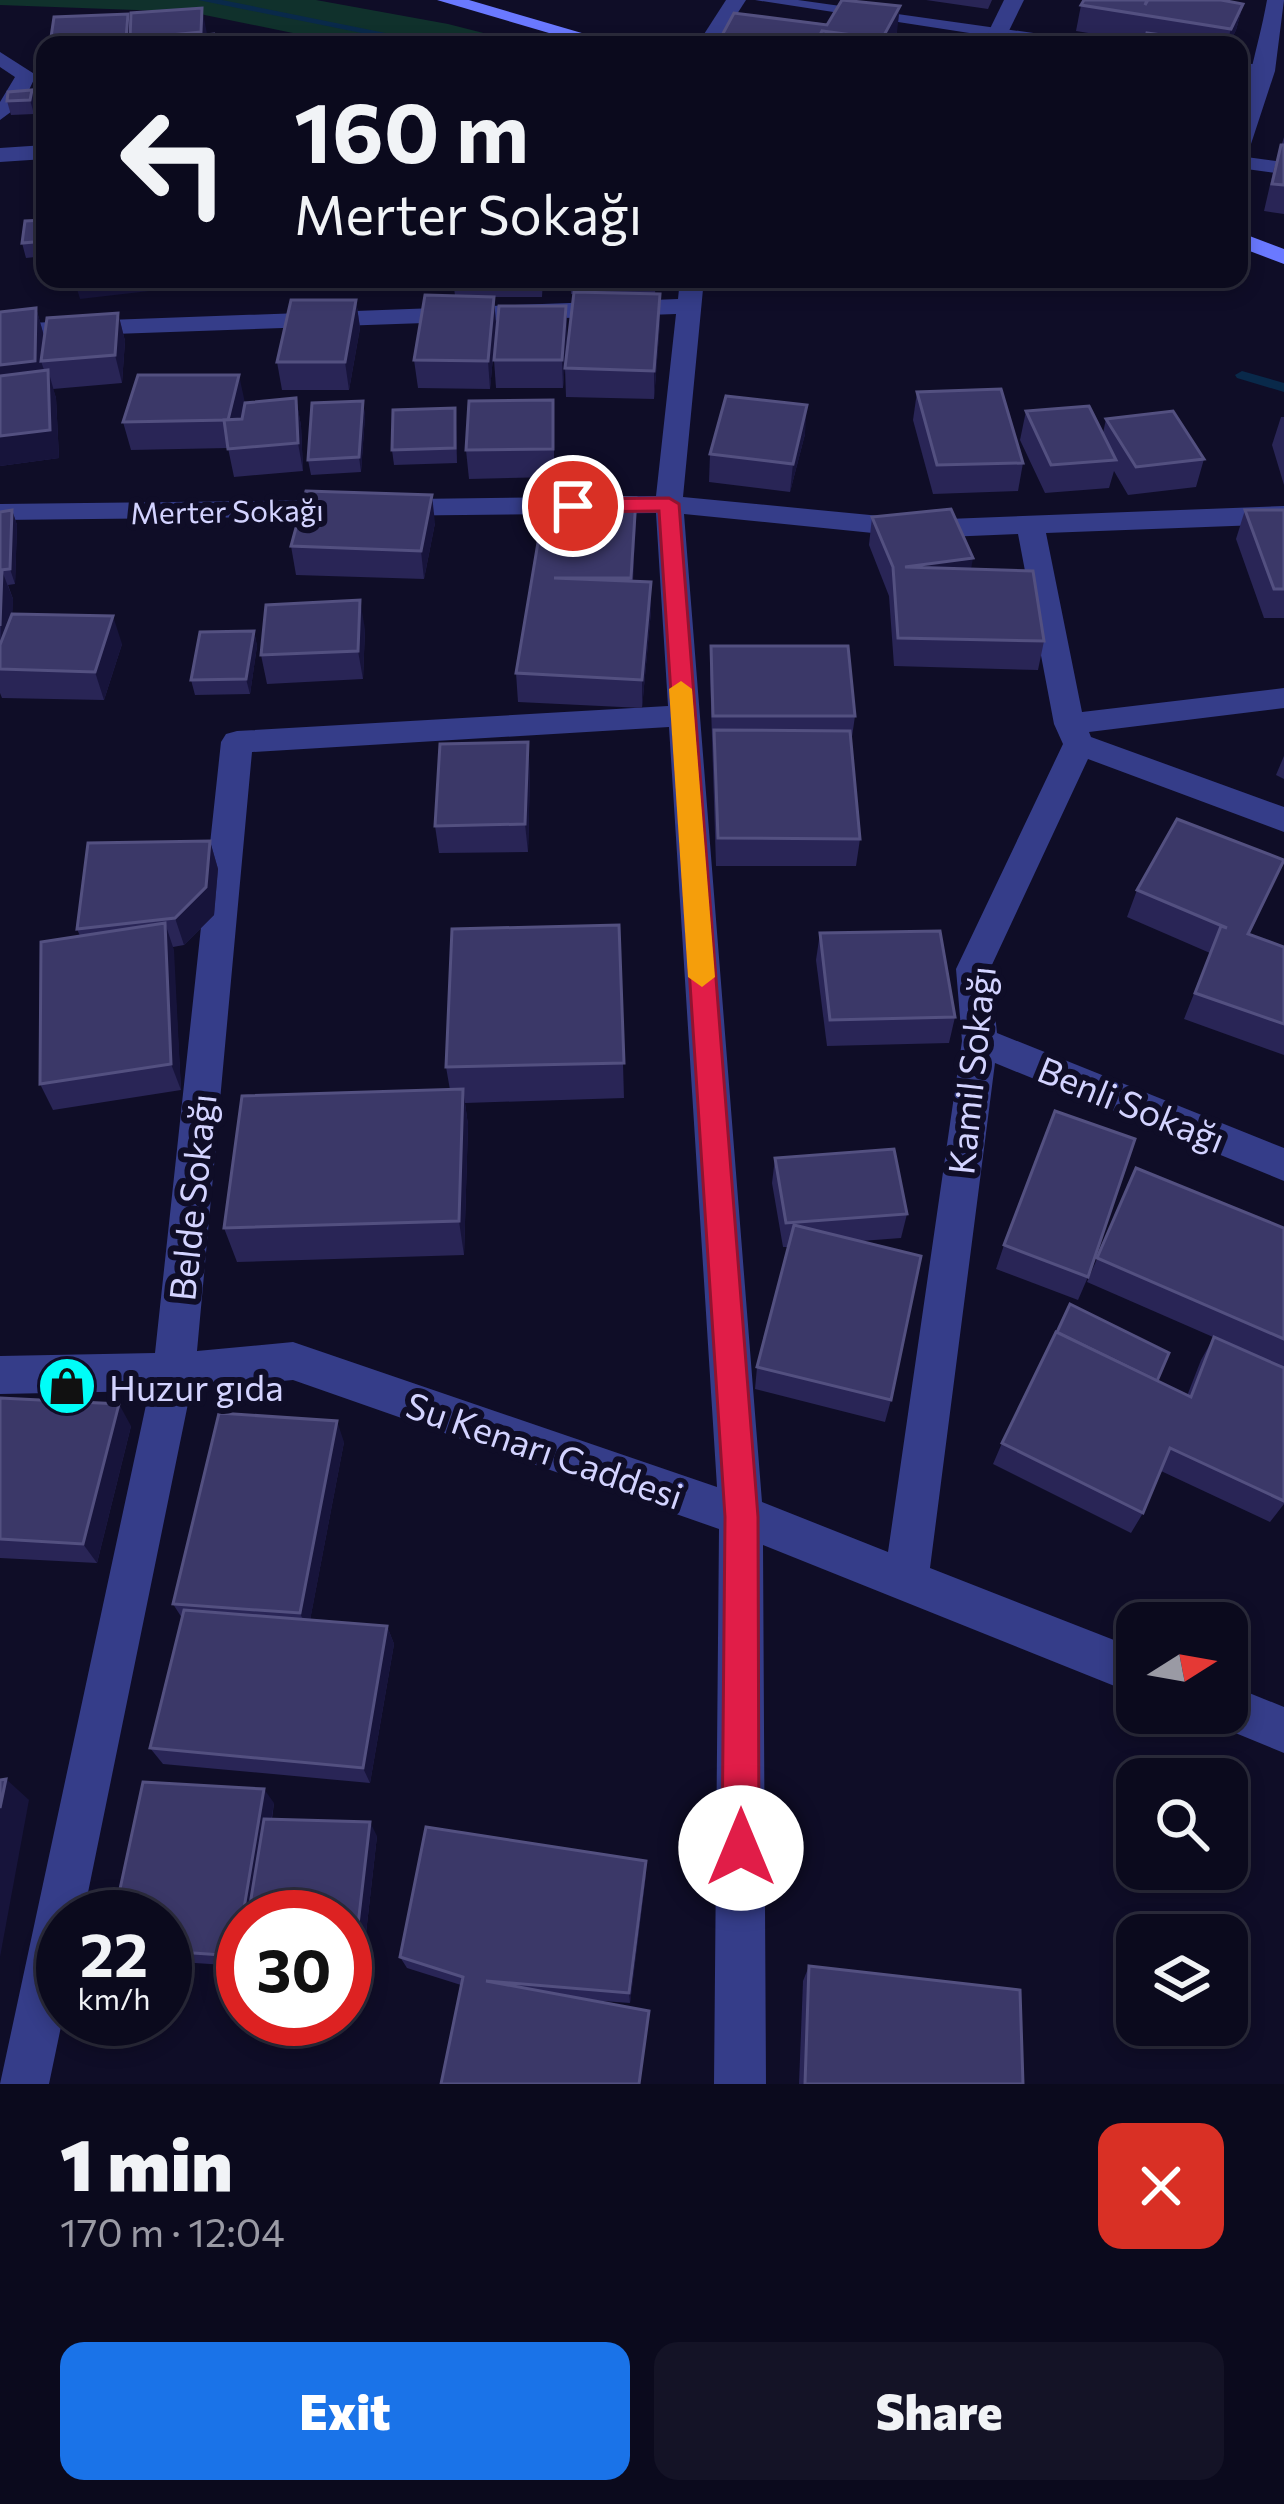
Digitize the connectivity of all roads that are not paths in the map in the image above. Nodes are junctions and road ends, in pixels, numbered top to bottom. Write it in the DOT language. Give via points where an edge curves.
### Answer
graph roads {
  1 [pos="447,0"];
  2 [pos="736,0"];
  3 [pos="763,0"];
  4 [pos="1014,0"];
  5 [pos="1277,0"];
  6 [pos="581,36"];
  7 [pos="712,36"];
  8 [pos="977,36"];
  9 [pos="996,36"];
  10 [pos="0,58"];
  11 [pos="1275,72"];
  12 [pos="0,115"];
  13 [pos="1248,128"];
  14 [pos="36,153"];
  15 [pos="0,155"];
  16 [pos="1248,163"];
  17 [pos="1284,168"];
  18 [pos="1248,243"];
  19 [pos="1284,257"];
  20 [pos="691,292"];
  21 [pos="0,331"];
  22 [pos="669,504"];
  23 [pos="0,512"];
  24 [pos="1284,515"];
  25 [pos="1030,525"];
  26 [pos="1284,698"];
  27 [pos="682,716"];
  28 [pos="1074,734"];
  29 [pos="1284,820"];
  30 [pos="980,1041"];
  31 [pos="1284,1165"];
  32 [pos="174,1372"];
  33 [pos="0,1375"];
  34 [pos="742,1517"];
  35 [pos="906,1581"];
  36 [pos="1116,1664"];
  37 [pos="1248,1715"];
  38 [pos="1284,1730"];
  39 [pos="23,2084"];
  40 [pos="740,2084"];
  1 -- 6 [label="street"];
  2 -- 7 [label="street"];
  3 -- 8 [label="lane"];
  4 -- 9 [label="street"];
  5 -- 11 [label="street"];
  10 -- 12 [label="street" via="26,75"];
  11 -- 13 [label="street"];
  14 -- 15 [label="street"];
  16 -- 17 [label="lane"];
  18 -- 19 [label="street"];
  20 -- 21 [label="street"];
  20 -- 22 [label="street"];
  22 -- 23 [label="street, Merter Sokağı"];
  22 -- 25 [label="street, Merter Sokağı" via="922,529"];
  22 -- 27 [label="street"];
  24 -- 25 [label="street, Merter Sokağı"];
  25 -- 28 [label="street"];
  26 -- 28 [label="street"];
  27 -- 32 [label="street, Belde Sokağı" via="237,742"];
  27 -- 34 [label="street"];
  28 -- 29 [label="street"];
  28 -- 30 [label="street, Kamil Sokağı" via="973,969"];
  30 -- 31 [label="street, Benli Sokağı"];
  30 -- 35 [label="street, Kamil Sokağı"];
  32 -- 33 [label="street, Su Kenarı Caddesi"];
  32 -- 34 [label="street, Su Kenarı Caddesi" via="293,1361"];
  32 -- 39 [label="street, Belde Sokağı"];
  34 -- 35 [label="street, Su Kenarı Caddesi"];
  34 -- 40 [label="street"];
  35 -- 36 [label="street, Su Kenarı Caddesi"];
  37 -- 38 [label="street"];
}
